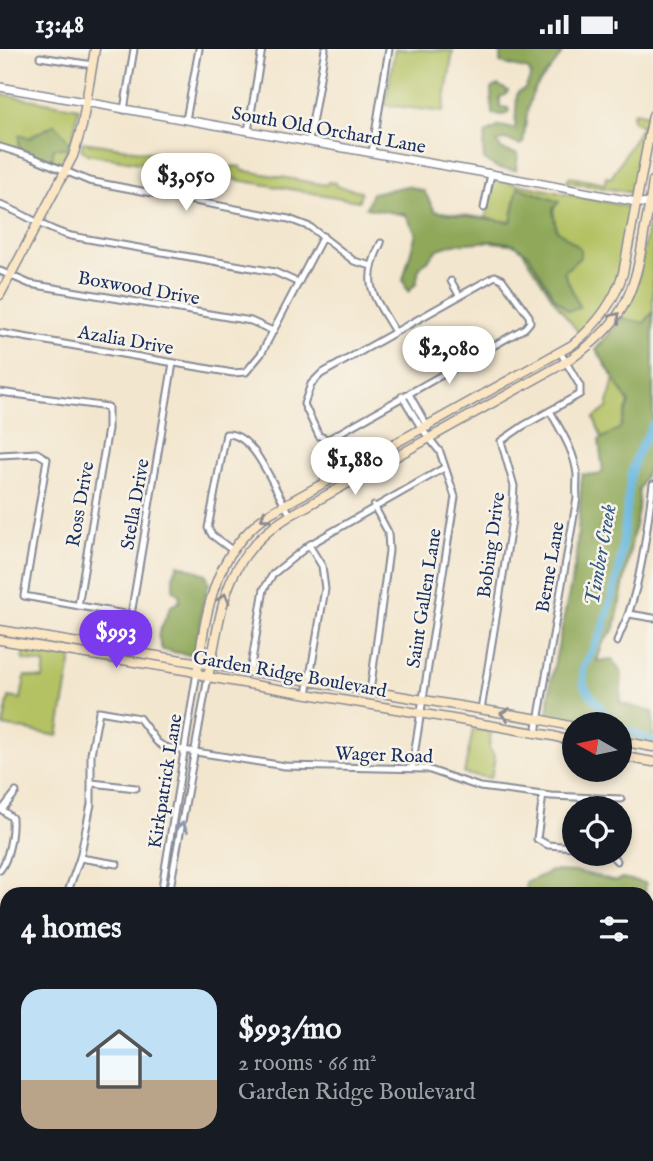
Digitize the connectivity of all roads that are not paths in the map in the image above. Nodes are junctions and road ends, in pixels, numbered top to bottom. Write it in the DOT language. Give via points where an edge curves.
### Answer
graph roads {
  1 [pos="96,49"];
  2 [pos="134,49"];
  3 [pos="199,49"];
  4 [pos="262,49"];
  5 [pos="325,49"];
  6 [pos="390,49"];
  7 [pos="40,57"];
  8 [pos="93,65"];
  9 [pos="0,87"];
  10 [pos="86,103"];
  11 [pos="124,110"];
  12 [pos="653,115"];
  13 [pos="187,120"];
  14 [pos="248,131"];
  15 [pos="309,141"];
  16 [pos="0,147"];
  17 [pos="372,152"];
  18 [pos="65,172"];
  19 [pos="491,174"];
  20 [pos="653,181"];
  21 [pos="653,189"];
  22 [pos="637,202"];
  23 [pos="0,205"];
  24 [pos="651,205"];
  25 [pos="484,208"];
  26 [pos="38,222"];
  27 [pos="323,236"];
  28 [pos="382,243"];
  29 [pos="372,266"];
  30 [pos="0,271"];
  31 [pos="9,276"];
  32 [pos="451,281"];
  33 [pos="299,283"];
  34 [pos="0,295"];
  35 [pos="459,295"];
  36 [pos="273,331"];
  37 [pos="395,332"];
  38 [pos="0,333"];
  39 [pos="559,352"];
  40 [pos="566,362"];
  41 [pos="173,363"];
  42 [pos="0,392"];
  43 [pos="406,395"];
  44 [pos="550,411"];
  45 [pos="425,428"];
  46 [pos="431,438"];
  47 [pos="0,455"];
  48 [pos="444,468"];
  49 [pos="653,484"];
  50 [pos="652,502"];
  51 [pos="284,505"];
  52 [pos="374,506"];
  53 [pos="291,515"];
  54 [pos="309,545"];
  55 [pos="232,550"];
  56 [pos="643,558"];
  57 [pos="653,559"];
  58 [pos="78,606"];
  59 [pos="131,614"];
  60 [pos="629,614"];
  61 [pos="653,618"];
  62 [pos="0,630"];
  63 [pos="0,640"];
  64 [pos="617,642"];
  65 [pos="125,651"];
  66 [pos="86,655"];
  67 [pos="198,663"];
  68 [pos="211,665"];
  69 [pos="250,671"];
  70 [pos="197,672"];
  71 [pos="208,677"];
  72 [pos="309,682"];
  73 [pos="370,692"];
  74 [pos="307,694"];
  75 [pos="422,701"];
  76 [pos="481,710"];
  77 [pos="421,713"];
  78 [pos="539,719"];
  79 [pos="562,724"];
  80 [pos="536,733"];
  81 [pos="562,739"];
  82 [pos="632,743"];
  83 [pos="653,747"];
  84 [pos="185,750"];
  85 [pos="196,752"];
  86 [pos="632,759"];
  87 [pos="653,762"];
  88 [pos="412,768"];
  89 [pos="92,783"];
  90 [pos="136,788"];
  91 [pos="16,792"];
  92 [pos="543,795"];
  93 [pos="562,796"];
  94 [pos="1,809"];
  95 [pos="562,846"];
  96 [pos="80,858"];
  97 [pos="117,864"];
  98 [pos="0,870"];
  99 [pos="70,887"];
  100 [pos="162,887"];
  101 [pos="170,887"];
  1 -- 8 [label="main road"];
  2 -- 11 [label="street"];
  3 -- 13 [label="street"];
  4 -- 14 [label="street"];
  5 -- 15 [label="street"];
  6 -- 17 [label="street"];
  7 -- 8 [label="street"];
  8 -- 10 [label="main road"];
  9 -- 10 [label="street, South Old Orchard Lane"];
  10 -- 11 [label="street, South Old Orchard Lane"];
  10 -- 18 [label="main road" via="77,146"];
  11 -- 13 [label="street, South Old Orchard Lane"];
  12 -- 22 [label="main road"];
  13 -- 14 [label="street, South Old Orchard Lane"];
  14 -- 15 [label="street, South Old Orchard Lane"];
  15 -- 17 [label="street, South Old Orchard Lane"];
  16 -- 18 [label="street"];
  17 -- 19 [label="street, South Old Orchard Lane"];
  18 -- 26 [label="main road"];
  18 -- 27 [label="street" via="103,185 289,219"];
  19 -- 22 [label="street, South Old Orchard Lane"];
  19 -- 25 [label="street"];
  20 -- 21 [label="main road"];
  21 -- 24 [label="main road"];
  22 -- 24 [label="street, South Old Orchard Lane"];
  22 -- 39 [label="main road" via="623,272 612,300 585,334"];
  23 -- 26 [label="street"];
  40 -- 24 [label="main road, one-way" via="592,344 626,303 636,278"];
  26 -- 31 [label="main road"];
  26 -- 33 [label="street" via="71,236 275,272"];
  27 -- 29 [label="street" via="354,261"];
  27 -- 33 [label="street"];
  28 -- 29 [label="street"];
  29 -- 37 [label="street" via="371,289"];
  30 -- 31 [label="street, Boxwood Drive"];
  31 -- 34 [label="main road"];
  31 -- 36 [label="street, Boxwood Drive" via="30,284 251,321"];
  32 -- 35 [label="street"];
  33 -- 36 [label="street"];
  35 -- 37 [label="street"];
  35 -- 43 [label="street" via="495,277 502,279 530,321"];
  36 -- 41 [label="street, Azalia Drive" via="246,372"];
  37 -- 43 [label="street" via="321,375 311,384 304,409 319,436 328,439"];
  38 -- 41 [label="street, Azalia Drive"];
  39 -- 40 [label="street, Bobing Drive"];
  39 -- 45 [label="main road"];
  40 -- 44 [label="street, Bobing Drive" via="581,391"];
  40 -- 46 [label="main road"];
  41 -- 59 [label="street, Stella Drive"];
  42 -- 58 [label="street, Ross Drive" via="107,407 108,429"];
  43 -- 45 [label="street, Saint Gallen Lane"];
  44 -- 76 [label="street, Bobing Drive" via="501,441 514,480 513,497"];
  44 -- 78 [label="street, Berne Lane" via="573,459 577,498"];
  45 -- 46 [label="street, Saint Gallen Lane"];
  45 -- 51 [label="main road"];
  46 -- 48 [label="street, Saint Gallen Lane"];
  46 -- 53 [label="main road"];
  47 -- 58 [label="street" via="37,453 47,459 24,596"];
  48 -- 52 [label="street"];
  48 -- 75 [label="street, Saint Gallen Lane" via="455,497"];
  49 -- 50 [label="street"];
  50 -- 56 [label="street"];
  51 -- 53 [label="street"];
  51 -- 55 [label="main road, one-way" via="252,527"];
  51 -- 55 [label="street" via="253,449 239,436 226,434 208,528"];
  52 -- 54 [label="street"];
  52 -- 73 [label="street" via="387,530 389,551"];
  68 -- 53 [label="main road, one-way" via="233,572 263,534"];
  54 -- 69 [label="street" via="268,580"];
  54 -- 72 [label="street" via="322,566 325,589"];
  55 -- 67 [label="main road" via="214,586"];
  56 -- 57 [label="street"];
  56 -- 60 [label="street"];
  58 -- 59 [label="street"];
  59 -- 65 [label="street, Stella Drive"];
  60 -- 61 [label="street"];
  60 -- 64 [label="street"];
  62 -- 65 [label="main road, Garden Ridge Boulevard"];
  63 -- 66 [label="main road, Garden Ridge Boulevard"];
  65 -- 66 [label="main road" via="122,655"];
  65 -- 67 [label="main road, Garden Ridge Boulevard"];
  66 -- 70 [label="main road, Garden Ridge Boulevard"];
  67 -- 68 [label="main road, Garden Ridge Boulevard"];
  67 -- 70 [label="main road"];
  68 -- 69 [label="main road, Garden Ridge Boulevard"];
  68 -- 71 [label="main road"];
  69 -- 72 [label="main road, Garden Ridge Boulevard"];
  70 -- 71 [label="main road, Garden Ridge Boulevard"];
  70 -- 84 [label="street, Kirkpatrick Lane"];
  71 -- 74 [label="main road, Garden Ridge Boulevard"];
  71 -- 85 [label="street, Kirkpatrick Lane"];
  72 -- 73 [label="main road, Garden Ridge Boulevard"];
  72 -- 74 [label="street"];
  73 -- 75 [label="main road, Garden Ridge Boulevard"];
  74 -- 77 [label="main road, Garden Ridge Boulevard"];
  75 -- 76 [label="main road, Garden Ridge Boulevard"];
  75 -- 77 [label="street, Saint Gallen Lane"];
  78 -- 76 [label="main road, Garden Ridge Boulevard, one-way"];
  77 -- 80 [label="main road, Garden Ridge Boulevard"];
  77 -- 88 [label="street, Saint Gallen Lane"];
  78 -- 79 [label="main road, Garden Ridge Boulevard"];
  78 -- 80 [label="street, Berne Lane"];
  80 -- 81 [label="main road, Garden Ridge Boulevard"];
  82 -- 83 [label="main road"];
  84 -- 85 [label="street, Wager Road"];
  84 -- 89 [label="street, Wager Road" via="164,747 139,718 99,711 91,754"];
  84 -- 100 [label="street, Kirkpatrick Lane"];
  85 -- 88 [label="street, Wager Road" via="285,766"];
  101 -- 85 [label="street, Kirkpatrick Lane, one-way"];
  86 -- 87 [label="main road"];
  88 -- 92 [label="street, Wager Road" via="441,772 480,787"];
  89 -- 90 [label="street"];
  89 -- 96 [label="street"];
  91 -- 94 [label="street"];
  92 -- 93 [label="street, Wager Road"];
  92 -- 95 [label="street" via="537,839"];
  94 -- 98 [label="street" via="12,818 12,825"];
  96 -- 97 [label="street"];
  96 -- 99 [label="street"];
}
